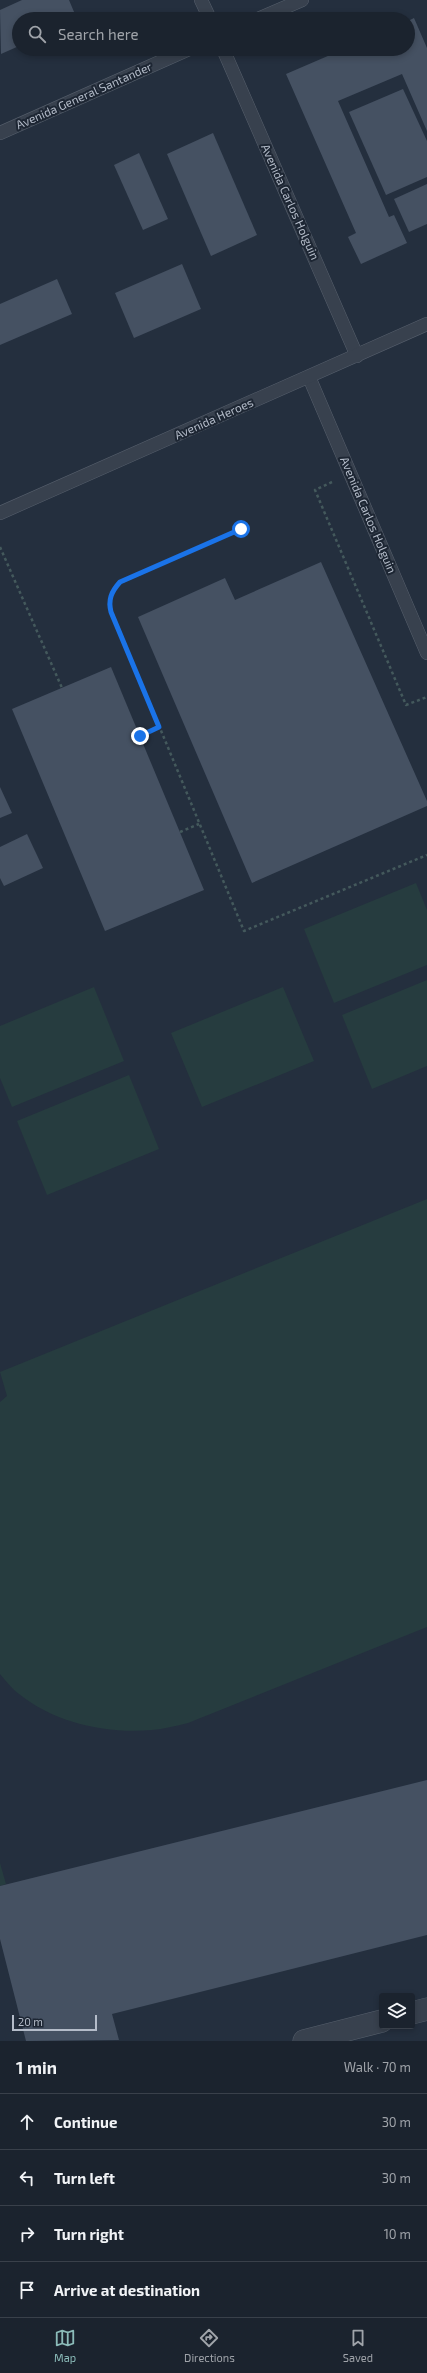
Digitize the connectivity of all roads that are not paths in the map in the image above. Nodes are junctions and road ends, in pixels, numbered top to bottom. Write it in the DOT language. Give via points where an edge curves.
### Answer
graph roads {
  1 [pos="201,0"];
  2 [pos="302,0"];
  3 [pos="207,12"];
  4 [pos="274,12"];
  5 [pos="173,56"];
  6 [pos="226,56"];
  7 [pos="0,133"];
  8 [pos="427,324"];
  9 [pos="357,356"];
  10 [pos="309,377"];
  11 [pos="0,513"];
  12 [pos="427,653"];
  13 [pos="427,2009"];
  14 [pos="415,2012"];
  15 [pos="379,2022"];
  16 [pos="304,2041"];
  1 -- 3 [label="lane"];
  2 -- 4 [label="lane"];
  5 -- 7 [label="lane, Avenida General Santander"];
  6 -- 9 [label="lane, Avenida Carlos Holguin"];
  8 -- 9 [label="lane, Avenida Heroes"];
  9 -- 10 [label="lane, Avenida Heroes"];
  10 -- 11 [label="lane, Avenida Heroes"];
  10 -- 12 [label="lane, Avenida Carlos Holguin"];
  13 -- 14 [label="street"];
  15 -- 16 [label="street"];
}
